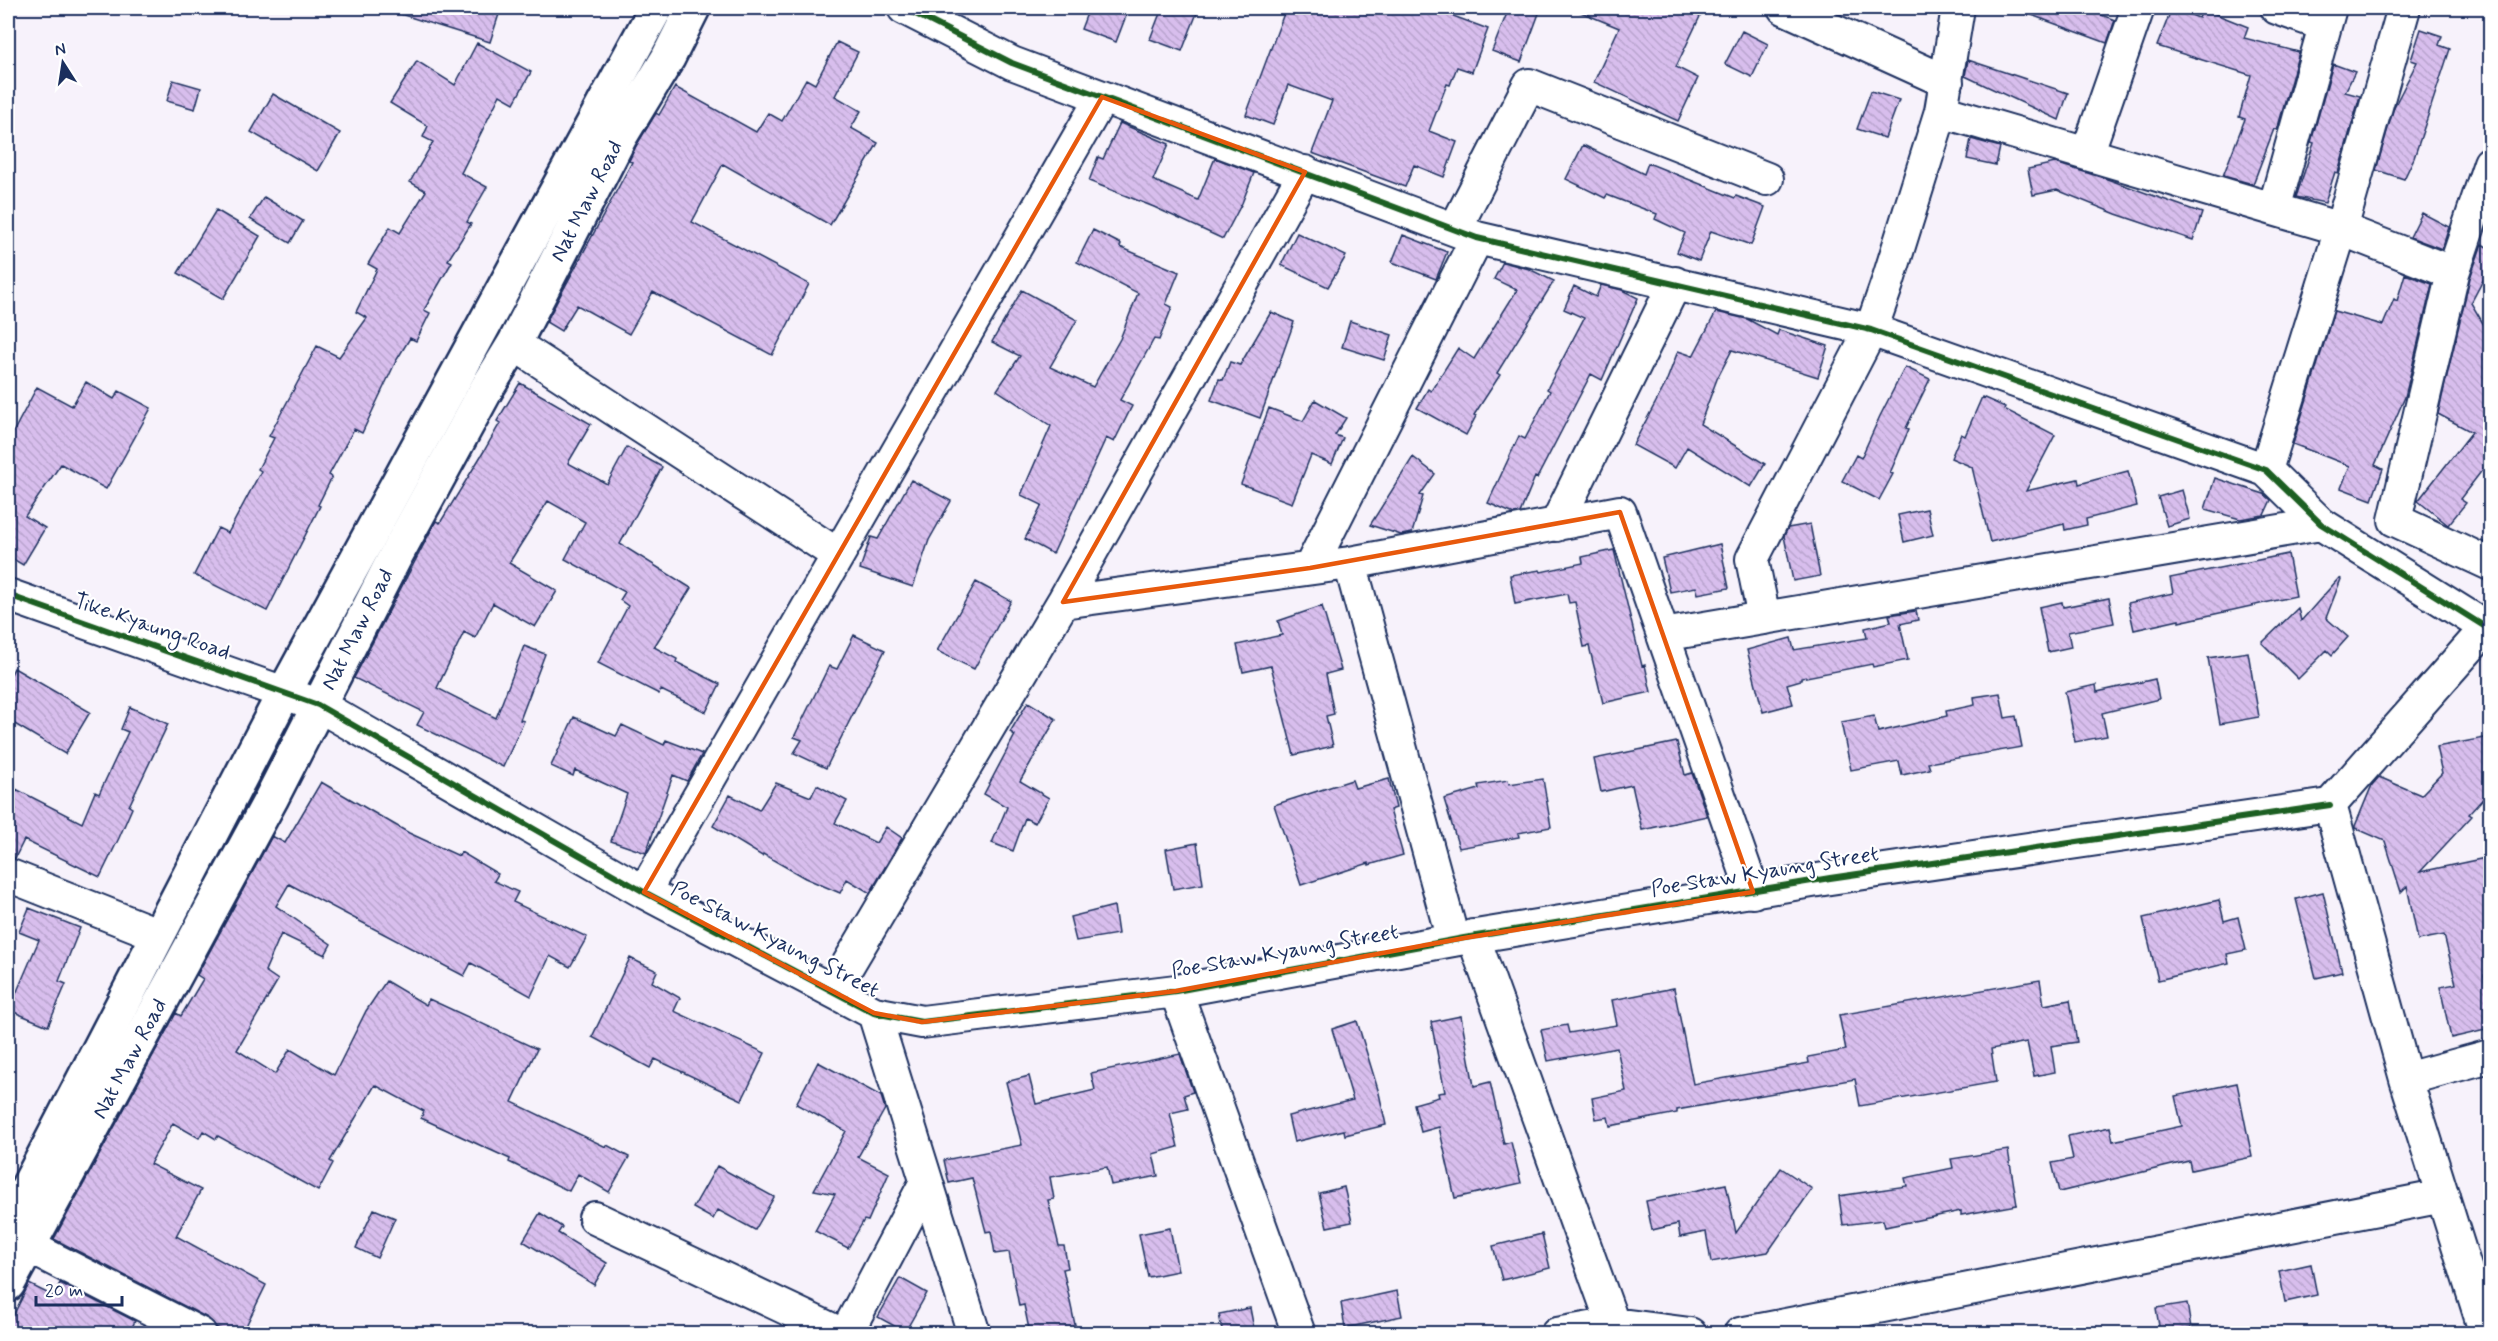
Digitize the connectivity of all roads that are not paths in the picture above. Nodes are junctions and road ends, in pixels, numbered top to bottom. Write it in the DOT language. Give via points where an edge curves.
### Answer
graph roads {
  1 [pos="656,8"];
  2 [pos="693,8"];
  3 [pos="904,8"];
  4 [pos="1784,8"];
  5 [pos="1958,8"];
  6 [pos="2138,8"];
  7 [pos="2277,8"];
  8 [pos="2404,8"];
  9 [pos="2327,16"];
  10 [pos="1102,97"];
  11 [pos="1944,97"];
  12 [pos="2087,154"];
  13 [pos="2490,163"];
  14 [pos="1305,172"];
  15 [pos="1767,179"];
  16 [pos="2274,209"];
  17 [pos="2341,229"];
  18 [pos="1466,233"];
  19 [pos="2453,273"];
  20 [pos="1675,283"];
  21 [pos="1870,330"];
  22 [pos="514,344"];
  23 [pos="2266,470"];
  24 [pos="2321,524"];
  25 [pos="1556,525"];
  26 [pos="838,555"];
  27 [pos="1350,563"];
  28 [pos="2490,564"];
  29 [pos="1310,568"];
  30 [pos="8,595"];
  31 [pos="1063,602"];
  32 [pos="1764,618"];
  33 [pos="2489,626"];
  34 [pos="1663,635"];
  35 [pos="284,693"];
  36 [pos="318,705"];
  37 [pos="2330,805"];
  38 [pos="8,875"];
  39 [pos="644,892"];
  40 [pos="1753,892"];
  41 [pos="157,934"];
  42 [pos="1463,938"];
  43 [pos="833,990"];
  44 [pos="1176,991"];
  45 [pos="874,1013"];
  46 [pos="2490,1056"];
  47 [pos="2406,1079"];
  48 [pos="926,1182"];
  49 [pos="2443,1196"];
  50 [pos="595,1218"];
  51 [pos="14,1235"];
  52 [pos="8,1284"];
  53 [pos="1613,1324"];
  54 [pos="200,1334"];
  55 [pos="841,1334"];
  56 [pos="846,1334"];
  57 [pos="974,1334"];
  58 [pos="1299,1334"];
  59 [pos="1557,1334"];
  60 [pos="1690,1334"];
  61 [pos="1740,1334"];
  62 [pos="2486,1334"];
  1 -- 35 [label="main road, Nat Maw Road"];
  2 -- 22 [label="main road, Nat Maw Road" via="620,137"];
  3 -- 10 [label="street" via="1012,63"];
  4 -- 11 [label="street"];
  5 -- 11 [label="street"];
  6 -- 12 [label="street"];
  7 -- 9 [label="street"];
  8 -- 17 [label="street"];
  9 -- 16 [label="street"];
  10 -- 14 [label="street"];
  10 -- 26 [label="street"];
  11 -- 12 [label="street"];
  11 -- 21 [label="street"];
  12 -- 16 [label="street"];
  13 -- 19 [label="street"];
  14 -- 18 [label="street"];
  14 -- 31 [label="street"];
  15 -- 18 [label="street" via="1528,85"];
  16 -- 17 [label="street"];
  17 -- 19 [label="street"];
  17 -- 23 [label="street"];
  18 -- 20 [label="street"];
  18 -- 29 [label="street"];
  19 -- 28 [label="street" via="2395,520"];
  20 -- 21 [label="street"];
  20 -- 25 [label="street"];
  21 -- 23 [label="street"];
  21 -- 32 [label="street" via="1752,559"];
  22 -- 26 [label="street"];
  22 -- 36 [label="main road, Nat Maw Road"];
  23 -- 24 [label="street"];
  24 -- 32 [label="street"];
  24 -- 33 [label="street"];
  25 -- 27 [label="street"];
  25 -- 34 [label="street" via="1620,512"];
  26 -- 39 [label="street"];
  27 -- 29 [label="street"];
  27 -- 42 [label="street"];
  29 -- 31 [label="street"];
  30 -- 35 [label="street, Tike Kyaung Road"];
  31 -- 43 [label="street"];
  32 -- 34 [label="street"];
  33 -- 37 [label="street"];
  34 -- 40 [label="street"];
  35 -- 36 [label="street, Tike Kyaung Road"];
  35 -- 41 [label="main road, Nat Maw Road"];
  36 -- 39 [label="street, Poe Staw Kyaung Street"];
  36 -- 51 [label="main road, Nat Maw Road" via="271,799"];
  37 -- 40 [label="street, Poe Staw Kyaung Street"];
  37 -- 47 [label="street"];
  38 -- 41 [label="street"];
  39 -- 43 [label="street, Poe Staw Kyaung Street"];
  40 -- 42 [label="street, Poe Staw Kyaung Street"];
  41 -- 51 [label="main road, Nat Maw Road"];
  42 -- 44 [label="street, Poe Staw Kyaung Street"];
  42 -- 53 [label="street"];
  43 -- 45 [label="street, Poe Staw Kyaung Street"];
  44 -- 45 [label="street, Poe Staw Kyaung Street" via="922,1022"];
  44 -- 58 [label="street"];
  45 -- 48 [label="street"];
  46 -- 47 [label="street"];
  47 -- 49 [label="street"];
  48 -- 56 [label="street"];
  48 -- 57 [label="street"];
  49 -- 61 [label="street"];
  49 -- 62 [label="street"];
  50 -- 55 [label="street"];
  51 -- 52 [label="main road, Nat Maw Road"];
  51 -- 54 [label="street"];
  53 -- 59 [label="street"];
  53 -- 60 [label="street"];
}
